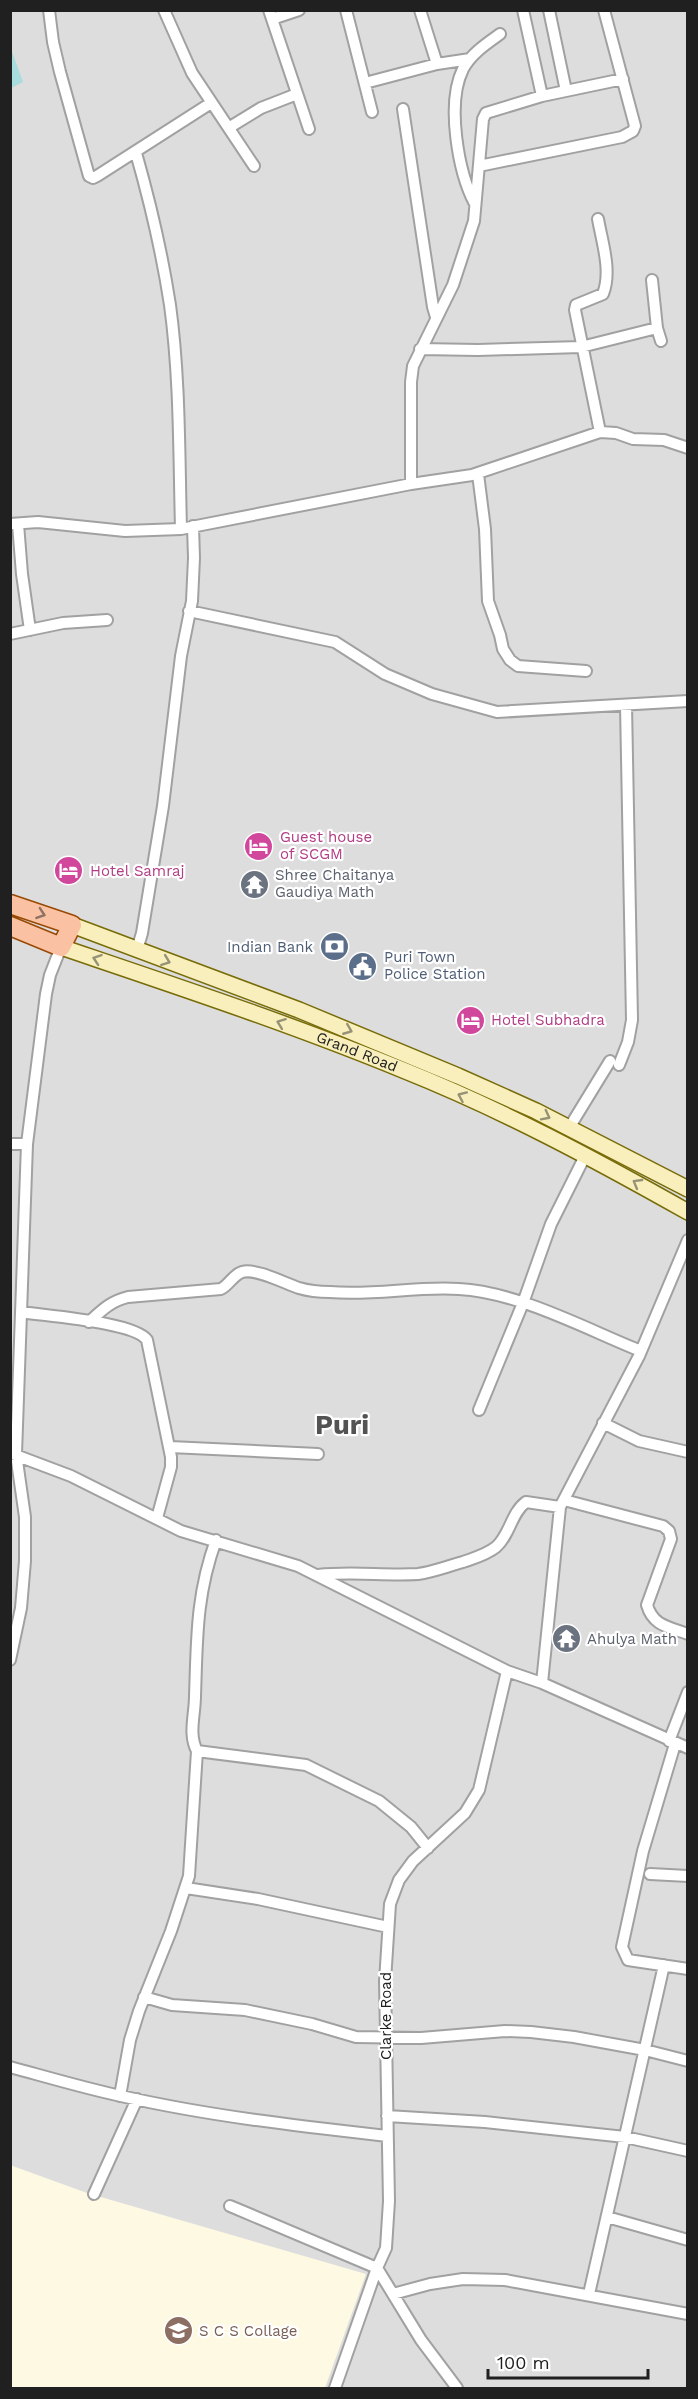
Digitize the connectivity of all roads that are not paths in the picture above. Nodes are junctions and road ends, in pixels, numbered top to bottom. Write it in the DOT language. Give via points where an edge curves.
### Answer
graph roads {
  1 [pos="49,10"];
  2 [pos="164,10"];
  3 [pos="299,10"];
  4 [pos="346,10"];
  5 [pos="420,10"];
  6 [pos="523,10"];
  7 [pos="549,10"];
  8 [pos="604,10"];
  9 [pos="271,15"];
  10 [pos="500,34"];
  11 [pos="470,58"];
  12 [pos="437,64"];
  13 [pos="623,79"];
  14 [pos="364,83"];
  15 [pos="566,91"];
  16 [pos="297,94"];
  17 [pos="542,96"];
  18 [pos="211,103"];
  19 [pos="403,109"];
  20 [pos="372,112"];
  21 [pos="230,127"];
  22 [pos="309,129"];
  23 [pos="136,153"];
  24 [pos="254,166"];
  25 [pos="479,166"];
  26 [pos="475,204"];
  27 [pos="598,219"];
  28 [pos="652,280"];
  29 [pos="436,317"];
  30 [pos="657,328"];
  31 [pos="661,341"];
  32 [pos="581,347"];
  33 [pos="420,348"];
  34 [pos="600,432"];
  35 [pos="687,448"];
  36 [pos="478,474"];
  37 [pos="411,484"];
  38 [pos="14,524"];
  39 [pos="193,526"];
  40 [pos="181,529"];
  41 [pos="189,611"];
  42 [pos="106,620"];
  43 [pos="30,630"];
  44 [pos="10,634"];
  45 [pos="586,671"];
  46 [pos="687,701"];
  47 [pos="626,705"];
  48 [pos="10,904"];
  49 [pos="72,925"];
  50 [pos="10,926"];
  51 [pos="61,947"];
  52 [pos="136,950"];
  53 [pos="569,1128"];
  54 [pos="10,1144"];
  55 [pos="27,1144"];
  56 [pos="586,1154"];
  57 [pos="687,1189"];
  58 [pos="687,1212"];
  59 [pos="687,1240"];
  60 [pos="523,1303"];
  61 [pos="21,1312"];
  62 [pos="89,1322"];
  63 [pos="641,1351"];
  64 [pos="479,1410"];
  65 [pos="603,1423"];
  66 [pos="170,1447"];
  67 [pos="687,1452"];
  68 [pos="13,1454"];
  69 [pos="318,1454"];
  70 [pos="562,1503"];
  71 [pos="157,1518"];
  72 [pos="216,1540"];
  73 [pos="316,1575"];
  74 [pos="687,1634"];
  75 [pos="10,1660"];
  76 [pos="507,1671"];
  77 [pos="542,1683"];
  78 [pos="687,1692"];
  79 [pos="672,1742"];
  80 [pos="687,1748"];
  81 [pos="197,1751"];
  82 [pos="428,1848"];
  83 [pos="650,1874"];
  84 [pos="687,1876"];
  85 [pos="186,1888"];
  86 [pos="388,1927"];
  87 [pos="664,1965"];
  88 [pos="687,1969"];
  89 [pos="144,1998"];
  90 [pos="386,2039"];
  91 [pos="645,2050"];
  92 [pos="687,2061"];
  93 [pos="10,2067"];
  94 [pos="120,2096"];
  95 [pos="137,2099"];
  96 [pos="387,2116"];
  97 [pos="387,2136"];
  98 [pos="625,2137"];
  99 [pos="687,2151"];
  100 [pos="94,2194"];
  101 [pos="230,2206"];
  102 [pos="607,2217"];
  103 [pos="687,2240"];
  104 [pos="377,2268"];
  105 [pos="393,2294"];
  106 [pos="590,2294"];
  107 [pos="687,2314"];
  108 [pos="335,2388"];
  109 [pos="457,2388"];
  1 -- 23 [label="street" via="57,62 89,177"];
  2 -- 18 [label="street" via="181,51"];
  3 -- 9 [label="street"];
  4 -- 14 [label="street"];
  5 -- 12 [label="street"];
  6 -- 17 [label="street"];
  7 -- 15 [label="street"];
  8 -- 13 [label="street"];
  9 -- 16 [label="street"];
  10 -- 11 [label="street"];
  11 -- 12 [label="street"];
  11 -- 26 [label="street" via="453,101 464,178"];
  12 -- 14 [label="street"];
  13 -- 15 [label="street"];
  13 -- 25 [label="street" via="635,126 629,135"];
  14 -- 20 [label="street"];
  15 -- 17 [label="street"];
  16 -- 21 [label="street" via="261,108"];
  16 -- 22 [label="street"];
  17 -- 25 [label="street" via="486,113"];
  18 -- 21 [label="street"];
  18 -- 23 [label="street"];
  19 -- 29 [label="street"];
  21 -- 24 [label="street"];
  23 -- 40 [label="street" via="170,305"];
  25 -- 26 [label="street"];
  26 -- 29 [label="street" via="474,221 453,285"];
  27 -- 32 [label="street" via="606,262 605,286 603,294 576,305"];
  28 -- 30 [label="street"];
  29 -- 33 [label="street"];
  30 -- 31 [label="street"];
  30 -- 32 [label="street"];
  32 -- 33 [label="street"];
  32 -- 34 [label="street"];
  33 -- 37 [label="street" via="411,382"];
  34 -- 35 [label="street" via="664,440"];
  34 -- 36 [label="street"];
  36 -- 37 [label="street"];
  36 -- 45 [label="street" via="488,601 502,649 518,666"];
  37 -- 39 [label="street"];
  38 -- 40 [label="street" via="38,522 125,531"];
  38 -- 43 [label="street"];
  39 -- 40 [label="street"];
  39 -- 41 [label="street" via="194,577"];
  41 -- 47 [label="street" via="335,642 385,674 432,694 496,712"];
  41 -- 52 [label="street" via="163,806"];
  42 -- 43 [label="street"];
  43 -- 44 [label="street"];
  46 -- 47 [label="street"];
  47 -- 53 [label="street" via="632,1020 628,1042"];
  48 -- 49 [label="main road, Grand Road, one-way"];
  49 -- 51 [label="main road"];
  49 -- 52 [label="main road, Grand Road"];
  50 -- 51 [label="main road, Grand Road"];
  51 -- 55 [label="street" via="46,994"];
  56 -- 51 [label="main road, Grand Road, one-way" via="404,1070"];
  52 -- 53 [label="main road, Grand Road, one-way" via="339,1026"];
  53 -- 57 [label="main road, Grand Road"];
  54 -- 55 [label="street"];
  55 -- 61 [label="street"];
  58 -- 56 [label="main road, Grand Road, one-way"];
  56 -- 60 [label="street" via="551,1224"];
  59 -- 63 [label="street"];
  60 -- 62 [label="street" via="458,1289 387,1293 315,1291 251,1271 237,1274 221,1289 116,1300"];
  60 -- 63 [label="street"];
  60 -- 64 [label="street"];
  61 -- 62 [label="street"];
  61 -- 68 [label="street"];
  62 -- 66 [label="street" via="134,1330 147,1340"];
  63 -- 65 [label="street"];
  65 -- 67 [label="street" via="639,1442"];
  65 -- 70 [label="street"];
  66 -- 69 [label="street"];
  66 -- 71 [label="street" via="171,1467"];
  68 -- 71 [label="street" via="71,1476"];
  68 -- 75 [label="street" via="25,1517 25,1561 21,1608"];
  70 -- 73 [label="street" via="526,1502 497,1546 447,1567 421,1574"];
  70 -- 74 [label="street" via="663,1526 669,1531 671,1539 647,1605 657,1623"];
  70 -- 77 [label="street"];
  71 -- 72 [label="street" via="181,1531"];
  72 -- 73 [label="street"];
  72 -- 81 [label="street" via="200,1594 195,1647 192,1741"];
  73 -- 76 [label="street"];
  76 -- 77 [label="street"];
  76 -- 82 [label="street, Clarke Road" via="479,1790 465,1813"];
  77 -- 79 [label="street"];
  78 -- 79 [label="street"];
  79 -- 80 [label="street"];
  79 -- 87 [label="street" via="622,1947 628,1960"];
  81 -- 82 [label="street" via="306,1765 379,1802 411,1827"];
  81 -- 85 [label="street"];
  82 -- 86 [label="street, Clarke Road" via="399,1880 390,1904"];
  83 -- 84 [label="street"];
  85 -- 86 [label="street"];
  85 -- 89 [label="street"];
  86 -- 90 [label="street, Clarke Road"];
  87 -- 88 [label="street"];
  87 -- 91 [label="street"];
  89 -- 90 [label="street" via="172,2005 245,2010 356,2037"];
  89 -- 94 [label="street" via="130,2040"];
  90 -- 91 [label="street" via="531,2032"];
  90 -- 96 [label="street, Clarke Road"];
  91 -- 92 [label="street"];
  91 -- 98 [label="street"];
  93 -- 94 [label="street"];
  94 -- 95 [label="street"];
  95 -- 97 [label="street" via="271,2123"];
  95 -- 100 [label="street"];
  96 -- 97 [label="street, Clarke Road"];
  96 -- 98 [label="street"];
  97 -- 104 [label="street, Clarke Road" via="386,2248"];
  98 -- 99 [label="street"];
  98 -- 102 [label="street"];
  101 -- 104 [label="street"];
  102 -- 103 [label="street"];
  102 -- 106 [label="street"];
  104 -- 105 [label="street"];
  104 -- 108 [label="street, Clarke Road"];
  105 -- 106 [label="street" via="430,2284 487,2278"];
  105 -- 109 [label="street"];
  106 -- 107 [label="street"];
}
